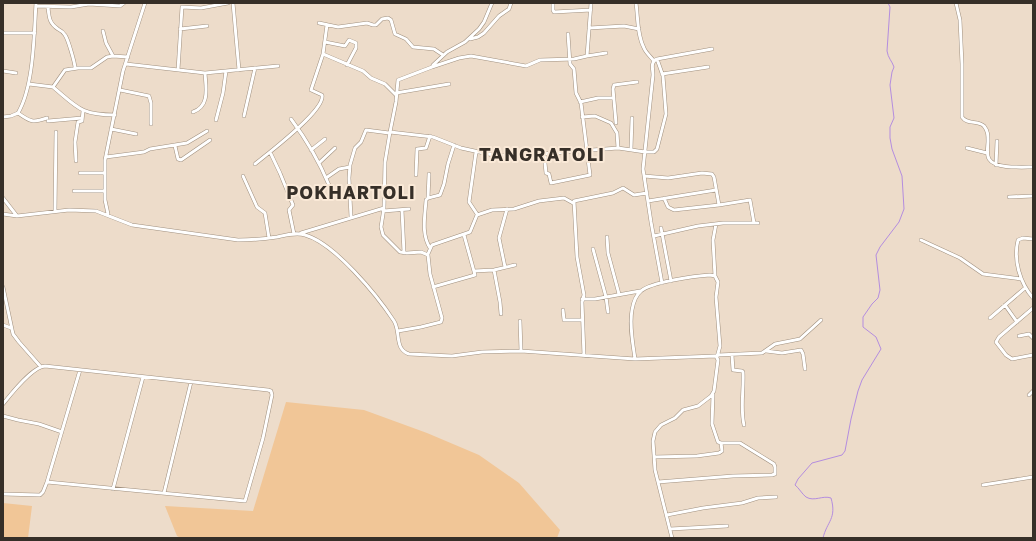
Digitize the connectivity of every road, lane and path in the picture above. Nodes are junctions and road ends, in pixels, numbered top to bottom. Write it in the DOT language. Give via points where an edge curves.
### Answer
graph roads {
  1 [pos="124,3"];
  2 [pos="145,3"];
  3 [pos="228,3"];
  4 [pos="233,3"];
  5 [pos="491,3"];
  6 [pos="511,3"];
  7 [pos="553,3"];
  8 [pos="591,3"];
  9 [pos="636,3"];
  10 [pos="956,3"];
  11 [pos="36,5"];
  12 [pos="77,5"];
  13 [pos="48,7"];
  14 [pos="591,10"];
  15 [pos="319,23"];
  16 [pos="327,25"];
  17 [pos="206,26"];
  18 [pos="589,28"];
  19 [pos="180,29"];
  20 [pos="638,29"];
  21 [pos="103,31"];
  22 [pos="3,33"];
  23 [pos="35,33"];
  24 [pos="568,34"];
  25 [pos="468,39"];
  26 [pos="325,42"];
  27 [pos="712,49"];
  28 [pos="606,53"];
  29 [pos="323,54"];
  30 [pos="444,55"];
  31 [pos="113,56"];
  32 [pos="587,56"];
  33 [pos="128,57"];
  34 [pos="570,60"];
  35 [pos="656,60"];
  36 [pos="126,64"];
  37 [pos="347,64"];
  38 [pos="278,66"];
  39 [pos="432,67"];
  40 [pos="708,67"];
  41 [pos="75,68"];
  42 [pos="255,68"];
  43 [pos="178,70"];
  44 [pos="239,70"];
  45 [pos="226,71"];
  46 [pos="3,72"];
  47 [pos="16,73"];
  48 [pos="206,73"];
  49 [pos="662,74"];
  50 [pos="637,82"];
  51 [pos="29,84"];
  52 [pos="449,84"];
  53 [pos="53,87"];
  54 [pos="120,90"];
  55 [pos="396,94"];
  56 [pos="614,98"];
  57 [pos="580,102"];
  58 [pos="83,111"];
  59 [pos="193,112"];
  60 [pos="18,113"];
  61 [pos="115,115"];
  62 [pos="244,116"];
  63 [pos="4,117"];
  64 [pos="582,117"];
  65 [pos="82,118"];
  66 [pos="632,118"];
  67 [pos="291,119"];
  68 [pos="216,120"];
  69 [pos="616,123"];
  70 [pos="151,124"];
  71 [pos="111,129"];
  72 [pos="298,129"];
  73 [pos="207,131"];
  74 [pos="56,132"];
  75 [pos="389,132"];
  76 [pos="136,134"];
  77 [pos="430,136"];
  78 [pos="325,139"];
  79 [pos="210,140"];
  80 [pos="997,141"];
  81 [pos="454,145"];
  82 [pos="175,146"];
  83 [pos="335,148"];
  84 [pos="618,148"];
  85 [pos="967,148"];
  86 [pos="630,149"];
  87 [pos="311,150"];
  88 [pos="586,150"];
  89 [pos="270,152"];
  90 [pos="476,152"];
  91 [pos="645,152"];
  92 [pos="544,153"];
  93 [pos="988,153"];
  94 [pos="106,156"];
  95 [pos="76,161"];
  96 [pos="319,163"];
  97 [pos="254,164"];
  98 [pos="996,165"];
  99 [pos="350,167"];
  100 [pos="1033,167"];
  101 [pos="80,173"];
  102 [pos="105,173"];
  103 [pos="429,174"];
  104 [pos="416,175"];
  105 [pos="243,176"];
  106 [pos="644,176"];
  107 [pos="326,178"];
  108 [pos="329,185"];
  109 [pos="716,190"];
  110 [pos="74,191"];
  111 [pos="105,191"];
  112 [pos="647,193"];
  113 [pos="1033,196"];
  114 [pos="1009,197"];
  115 [pos="3,198"];
  116 [pos="428,198"];
  117 [pos="664,198"];
  118 [pos="648,201"];
  119 [pos="574,203"];
  120 [pos="719,205"];
  121 [pos="106,206"];
  122 [pos="383,209"];
  123 [pos="409,209"];
  124 [pos="507,209"];
  125 [pos="402,210"];
  126 [pos="55,212"];
  127 [pos="100,212"];
  128 [pos="3,214"];
  129 [pos="108,214"];
  130 [pos="477,214"];
  131 [pos="17,216"];
  132 [pos="351,217"];
  133 [pos="758,222"];
  134 [pos="754,223"];
  135 [pos="716,224"];
  136 [pos="661,228"];
  137 [pos="294,234"];
  138 [pos="299,234"];
  139 [pos="662,234"];
  140 [pos="464,235"];
  141 [pos="654,236"];
  142 [pos="607,237"];
  143 [pos="269,238"];
  144 [pos="1033,239"];
  145 [pos="921,240"];
  146 [pos="430,248"];
  147 [pos="593,249"];
  148 [pos="404,253"];
  149 [pos="428,254"];
  150 [pos="515,265"];
  151 [pos="505,268"];
  152 [pos="494,270"];
  153 [pos="474,271"];
  154 [pos="715,276"];
  155 [pos="1021,279"];
  156 [pos="671,281"];
  157 [pos="662,283"];
  158 [pos="3,287"];
  159 [pos="433,287"];
  160 [pos="1025,288"];
  161 [pos="640,291"];
  162 [pos="619,294"];
  163 [pos="606,296"];
  164 [pos="1033,298"];
  165 [pos="582,299"];
  166 [pos="1005,305"];
  167 [pos="1033,308"];
  168 [pos="563,310"];
  169 [pos="608,312"];
  170 [pos="501,314"];
  171 [pos="990,318"];
  172 [pos="582,320"];
  173 [pos="821,320"];
  174 [pos="520,321"];
  175 [pos="1017,322"];
  176 [pos="3,325"];
  177 [pos="11,328"];
  178 [pos="398,330"];
  179 [pos="1019,336"];
  180 [pos="1033,338"];
  181 [pos="521,351"];
  182 [pos="766,351"];
  183 [pos="732,355"];
  184 [pos="1033,355"];
  185 [pos="584,356"];
  186 [pos="717,356"];
  187 [pos="635,359"];
  188 [pos="41,367"];
  189 [pos="805,369"];
  190 [pos="80,370"];
  191 [pos="143,377"];
  192 [pos="191,382"];
  193 [pos="1033,392"];
  194 [pos="713,394"];
  195 [pos="1029,395"];
  196 [pos="3,404"];
  197 [pos="3,416"];
  198 [pos="744,425"];
  199 [pos="62,432"];
  200 [pos="720,443"];
  201 [pos="654,458"];
  202 [pos="1033,477"];
  203 [pos="47,482"];
  204 [pos="658,482"];
  205 [pos="983,485"];
  206 [pos="112,488"];
  207 [pos="164,493"];
  208 [pos="3,494"];
  209 [pos="776,497"];
  210 [pos="667,516"];
  211 [pos="727,526"];
  212 [pos="670,529"];
  213 [pos="672,538"];
  1 -- 12 [label="street" via="120,6"];
  2 -- 33 [label="street"];
  3 -- 19 [label="street" via="201,8 183,7"];
  4 -- 44 [label="street"];
  5 -- 25 [label="street" via="482,25"];
  6 -- 25 [label="street" via="509,10 480,35"];
  7 -- 14 [label="street" via="554,12"];
  8 -- 14 [label="street"];
  9 -- 20 [label="street"];
  10 -- 93 [label="street" via="960,20 962,117 985,127 988,133"];
  11 -- 13 [label="street"];
  11 -- 23 [label="street"];
  12 -- 13 [label="street"];
  13 -- 41 [label="street" via="51,24 65,35"];
  14 -- 18 [label="street"];
  15 -- 16 [label="street"];
  16 -- 26 [label="street"];
  16 -- 30 [label="street" via="373,25 388,18 395,34 407,40 413,47 434,49"];
  17 -- 19 [label="street"];
  18 -- 20 [label="street" via="620,26"];
  18 -- 32 [label="street"];
  19 -- 43 [label="street"];
  20 -- 35 [label="street" via="643,47"];
  21 -- 31 [label="street"];
  22 -- 23 [label="street"];
  23 -- 51 [label="street"];
  24 -- 34 [label="street"];
  25 -- 30 [label="street"];
  26 -- 29 [label="street"];
  26 -- 37 [label="street" via="345,46 349,40 356,43"];
  27 -- 35 [label="street"];
  28 -- 32 [label="street"];
  29 -- 37 [label="street"];
  29 -- 72 [label="street" via="311,90 322,95 323,100"];
  30 -- 39 [label="street"];
  31 -- 33 [label="street"];
  31 -- 41 [label="street" via="91,68"];
  32 -- 34 [label="street"];
  33 -- 36 [label="street"];
  34 -- 39 [label="street" via="540,60 526,66 470,56"];
  34 -- 57 [label="street"];
  35 -- 49 [label="street"];
  35 -- 91 [label="street" via="652,66"];
  36 -- 43 [label="street"];
  36 -- 54 [label="street"];
  37 -- 55 [label="street" via="384,84"];
  38 -- 42 [label="street"];
  39 -- 55 [label="street" via="399,79"];
  40 -- 49 [label="street"];
  41 -- 53 [label="street" via="63,71"];
  42 -- 44 [label="street"];
  42 -- 62 [label="street"];
  43 -- 48 [label="street"];
  44 -- 45 [label="street"];
  45 -- 48 [label="street"];
  45 -- 68 [label="street"];
  46 -- 47 [label="street"];
  48 -- 59 [label="street" via="204,103 200,109"];
  49 -- 91 [label="street" via="666,116 656,150"];
  50 -- 56 [label="street" via="614,85"];
  51 -- 53 [label="street"];
  51 -- 60 [label="street"];
  52 -- 55 [label="street"];
  53 -- 58 [label="street"];
  54 -- 61 [label="street"];
  54 -- 70 [label="street" via="149,96"];
  55 -- 75 [label="street"];
  56 -- 57 [label="street"];
  56 -- 69 [label="street"];
  57 -- 64 [label="street"];
  58 -- 61 [label="street"];
  58 -- 65 [label="street"];
  60 -- 63 [label="street"];
  60 -- 65 [label="street" via="31,121"];
  61 -- 71 [label="street"];
  64 -- 84 [label="street" via="594,116 611,123 616,133"];
  64 -- 88 [label="street"];
  65 -- 95 [label="street" via="82,122 78,122 75,142"];
  66 -- 86 [label="street"];
  67 -- 72 [label="street"];
  71 -- 76 [label="street"];
  71 -- 94 [label="street"];
  72 -- 87 [label="street"];
  72 -- 89 [label="street"];
  73 -- 82 [label="street" via="190,142"];
  74 -- 126 [label="street"];
  75 -- 77 [label="street"];
  75 -- 99 [label="street" via="365,131 361,142 355,148"];
  75 -- 122 [label="street"];
  77 -- 81 [label="street"];
  77 -- 104 [label="street" via="426,148 417,149"];
  78 -- 87 [label="street"];
  79 -- 82 [label="street" via="181,160"];
  80 -- 98 [label="street"];
  81 -- 90 [label="street"];
  81 -- 116 [label="street" via="440,195"];
  82 -- 94 [label="street"];
  83 -- 96 [label="street"];
  84 -- 86 [label="street"];
  84 -- 88 [label="street"];
  85 -- 93 [label="street"];
  86 -- 91 [label="street"];
  87 -- 96 [label="street"];
  88 -- 92 [label="street"];
  88 -- 92 [label="street" via="590,176 551,183 549,174 546,173"];
  89 -- 97 [label="street"];
  89 -- 137 [label="street" via="293,206 290,210"];
  90 -- 92 [label="street" via="504,156"];
  90 -- 130 [label="street" via="469,202"];
  91 -- 106 [label="street"];
  93 -- 98 [label="street" via="990,160"];
  94 -- 102 [label="street"];
  96 -- 107 [label="street"];
  98 -- 100 [label="street"];
  99 -- 107 [label="street" via="339,169"];
  99 -- 132 [label="street"];
  101 -- 102 [label="street"];
  102 -- 111 [label="street"];
  103 -- 116 [label="street"];
  105 -- 143 [label="street" via="257,207 266,213"];
  106 -- 109 [label="street" via="668,178 712,174"];
  106 -- 112 [label="street"];
  107 -- 108 [label="street"];
  109 -- 117 [label="street"];
  109 -- 120 [label="street"];
  110 -- 111 [label="street"];
  111 -- 121 [label="street"];
  112 -- 118 [label="street"];
  112 -- 119 [label="street" via="634,195 623,188 614,193 575,200"];
  113 -- 114 [label="street"];
  115 -- 131 [label="street"];
  116 -- 146 [label="street" via="424,234"];
  117 -- 118 [label="street"];
  117 -- 120 [label="street" via="668,207 674,210"];
  118 -- 141 [label="street"];
  119 -- 124 [label="street" via="564,198"];
  119 -- 165 [label="street" via="576,247 584,295"];
  120 -- 134 [label="street" via="750,200"];
  121 -- 127 [label="street"];
  121 -- 129 [label="street"];
  122 -- 125 [label="street"];
  122 -- 132 [label="street"];
  122 -- 148 [label="street" via="383,235 398,251"];
  123 -- 125 [label="street"];
  124 -- 130 [label="street"];
  124 -- 151 [label="street" via="499,238"];
  125 -- 148 [label="street"];
  126 -- 127 [label="street"];
  126 -- 131 [label="street"];
  127 -- 129 [label="street"];
  128 -- 131 [label="street"];
  129 -- 143 [label="street" via="124,222 142,226 238,240"];
  130 -- 140 [label="street" via="471,232"];
  132 -- 138 [label="street"];
  133 -- 134 [label="street"];
  134 -- 135 [label="street"];
  135 -- 139 [label="street" via="688,227"];
  135 -- 154 [label="street" via="713,240"];
  136 -- 139 [label="street"];
  137 -- 138 [label="street"];
  137 -- 143 [label="street"];
  138 -- 178 [label="street" via="321,243 346,264 389,314"];
  139 -- 141 [label="street"];
  139 -- 156 [label="street"];
  140 -- 146 [label="street"];
  140 -- 153 [label="street"];
  141 -- 157 [label="street"];
  142 -- 162 [label="street" via="608,253"];
  144 -- 155 [label="street" via="1020,239 1017,243"];
  145 -- 155 [label="street" via="960,258 984,274"];
  146 -- 149 [label="street"];
  147 -- 163 [label="street"];
  148 -- 149 [label="street"];
  149 -- 159 [label="street"];
  150 -- 151 [label="street"];
  151 -- 152 [label="street"];
  152 -- 153 [label="street"];
  152 -- 170 [label="street"];
  153 -- 159 [label="street" via="474,276"];
  154 -- 156 [label="street"];
  154 -- 186 [label="street" via="718,282 716,297 720,346"];
  155 -- 160 [label="street"];
  156 -- 157 [label="street"];
  157 -- 161 [label="street"];
  158 -- 177 [label="street"];
  159 -- 178 [label="street" via="442,321"];
  160 -- 164 [label="street"];
  160 -- 166 [label="street"];
  161 -- 162 [label="street"];
  161 -- 187 [label="street" via="631,315"];
  162 -- 163 [label="street"];
  163 -- 165 [label="street"];
  163 -- 169 [label="street"];
  165 -- 172 [label="street"];
  166 -- 171 [label="street"];
  166 -- 175 [label="street"];
  167 -- 175 [label="street"];
  168 -- 172 [label="street" via="564,320"];
  172 -- 185 [label="street"];
  173 -- 182 [label="street" via="800,339 774,344"];
  174 -- 181 [label="street"];
  175 -- 184 [label="street" via="996,342 1012,359"];
  176 -- 177 [label="street"];
  177 -- 188 [label="street"];
  178 -- 181 [label="street" via="400,348 409,354 452,356"];
  179 -- 180 [label="street" via="1029,334"];
  181 -- 185 [label="street"];
  182 -- 183 [label="street"];
  182 -- 189 [label="street" via="782,353 801,350 804,354"];
  183 -- 186 [label="street"];
  183 -- 198 [label="street" via="733,370 743,372"];
  185 -- 187 [label="street"];
  186 -- 187 [label="street"];
  186 -- 194 [label="street"];
  188 -- 190 [label="street"];
  188 -- 196 [label="street"];
  190 -- 191 [label="street"];
  190 -- 199 [label="street"];
  191 -- 192 [label="street"];
  191 -- 206 [label="street"];
  192 -- 207 [label="street"];
  192 -- 207 [label="street" via="271,391 263,438 245,502"];
  193 -- 195 [label="street"];
  194 -- 200 [label="street" via="713,426"];
  194 -- 201 [label="street" via="703,404 683,410 658,428 653,440"];
  197 -- 199 [label="street"];
  199 -- 203 [label="street"];
  200 -- 201 [label="street" via="720,453"];
  200 -- 204 [label="street" via="738,442 774,464 775,474"];
  201 -- 204 [label="street"];
  202 -- 205 [label="street"];
  203 -- 206 [label="street"];
  203 -- 208 [label="street" via="40,495"];
  204 -- 210 [label="street"];
  206 -- 207 [label="street"];
  209 -- 210 [label="street" via="758,498"];
  210 -- 212 [label="street"];
  211 -- 212 [label="street"];
  212 -- 213 [label="street"];
}
